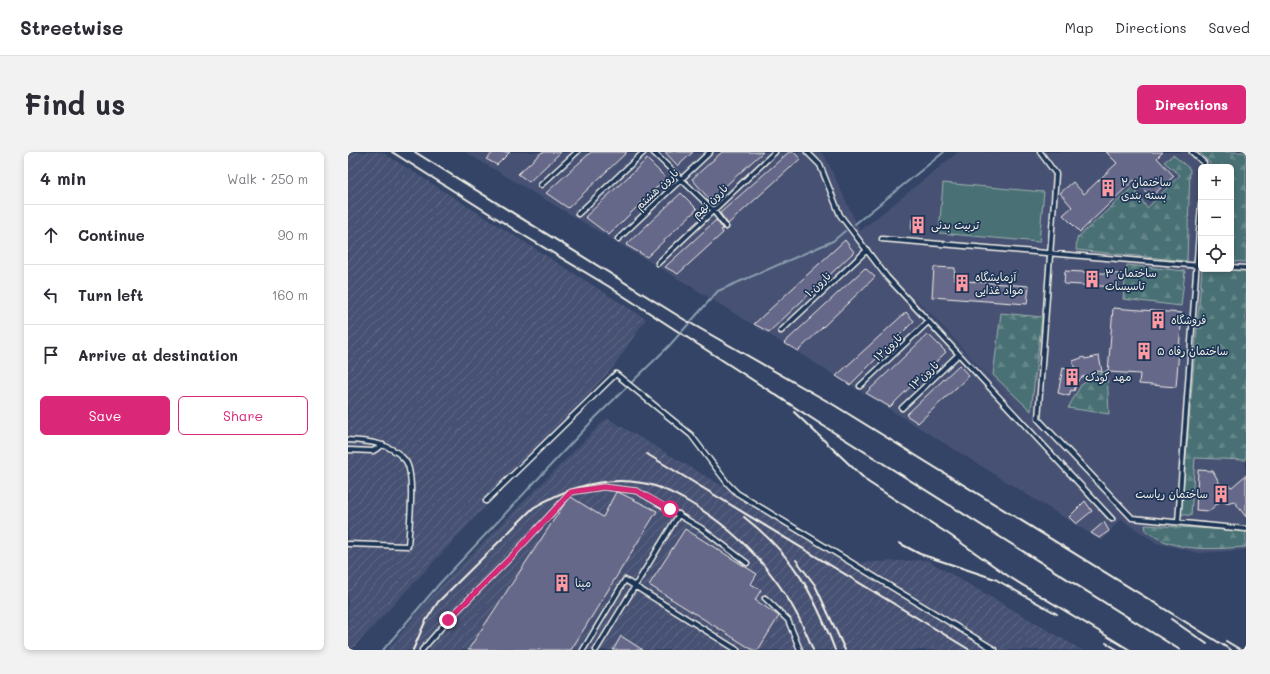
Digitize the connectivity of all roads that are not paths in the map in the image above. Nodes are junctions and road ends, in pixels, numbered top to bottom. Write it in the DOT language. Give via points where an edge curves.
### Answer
graph roads {
  1 [pos="577,152"];
  2 [pos="644,152"];
  3 [pos="654,152"];
  4 [pos="710,152"];
  5 [pos="775,152"];
  6 [pos="807,152"];
  7 [pos="1040,152"];
  8 [pos="1192,152"];
  9 [pos="1204,164"];
  10 [pos="681,179"];
  11 [pos="541,185"];
  12 [pos="713,210"];
  13 [pos="578,214"];
  14 [pos="726,227"];
  15 [pos="618,239"];
  16 [pos="882,239"];
  17 [pos="867,250"];
  18 [pos="1050,254"];
  19 [pos="658,263"];
  20 [pos="1198,266"];
  21 [pos="1234,267"];
  22 [pos="1246,268"];
  23 [pos="1199,272"];
  24 [pos="928,322"];
  25 [pos="781,331"];
  26 [pos="958,355"];
  27 [pos="860,386"];
  28 [pos="902,408"];
  29 [pos="348,440"];
  30 [pos="383,445"];
  31 [pos="348,450"];
  32 [pos="486,501"];
  33 [pos="679,514"];
  34 [pos="1112,519"];
  35 [pos="1178,522"];
  36 [pos="1246,529"];
  37 [pos="348,544"];
  38 [pos="747,563"];
  39 [pos="635,586"];
  40 [pos="765,598"];
  41 [pos="422,650"];
  42 [pos="583,650"];
  43 [pos="596,650"];
  44 [pos="737,650"];
  45 [pos="800,650"];
  46 [pos="996,650"];
  1 -- 11 [label="lane"];
  2 -- 13 [label="lane"];
  3 -- 10 [label="lane"];
  4 -- 10 [label="lane, نارون هشتم"];
  5 -- 12 [label="lane, نارون نهم"];
  6 -- 17 [label="lane" via="820,165 840,215"];
  7 -- 18 [label="lane" via="1056,174"];
  8 -- 9 [label="lane"];
  10 -- 12 [label="lane"];
  10 -- 15 [label="lane, نارون هشتم"];
  12 -- 14 [label="lane"];
  12 -- 19 [label="lane, نارون نهم"];
  16 -- 18 [label="lane"];
  17 -- 24 [label="lane" via="887,277"];
  17 -- 25 [label="lane, نارون۱۰"];
  18 -- 20 [label="lane"];
  18 -- 35 [label="lane" via="1038,419 1132,518"];
  21 -- 22 [label="lane"];
  23 -- 35 [label="lane"];
  24 -- 26 [label="lane"];
  24 -- 27 [label="lane, نارون۱۲"];
  26 -- 28 [label="lane, نارون۱۳"];
  26 -- 34 [label="lane"];
  29 -- 30 [label="lane" via="371,441"];
  30 -- 31 [label="lane" via="373,451"];
  30 -- 37 [label="lane" via="406,460 409,471 411,498 408,546"];
  32 -- 46 [label="lane" via="616,374 691,435 737,493"];
  33 -- 38 [label="lane"];
  33 -- 39 [label="lane"];
  33 -- 41 [label="lane" via="637,491 603,487 571,492"];
  35 -- 36 [label="lane"];
  39 -- 42 [label="lane" via="625,580"];
  39 -- 43 [label="lane"];
  39 -- 44 [label="lane"];
  40 -- 45 [label="lane" via="788,620"];
}
